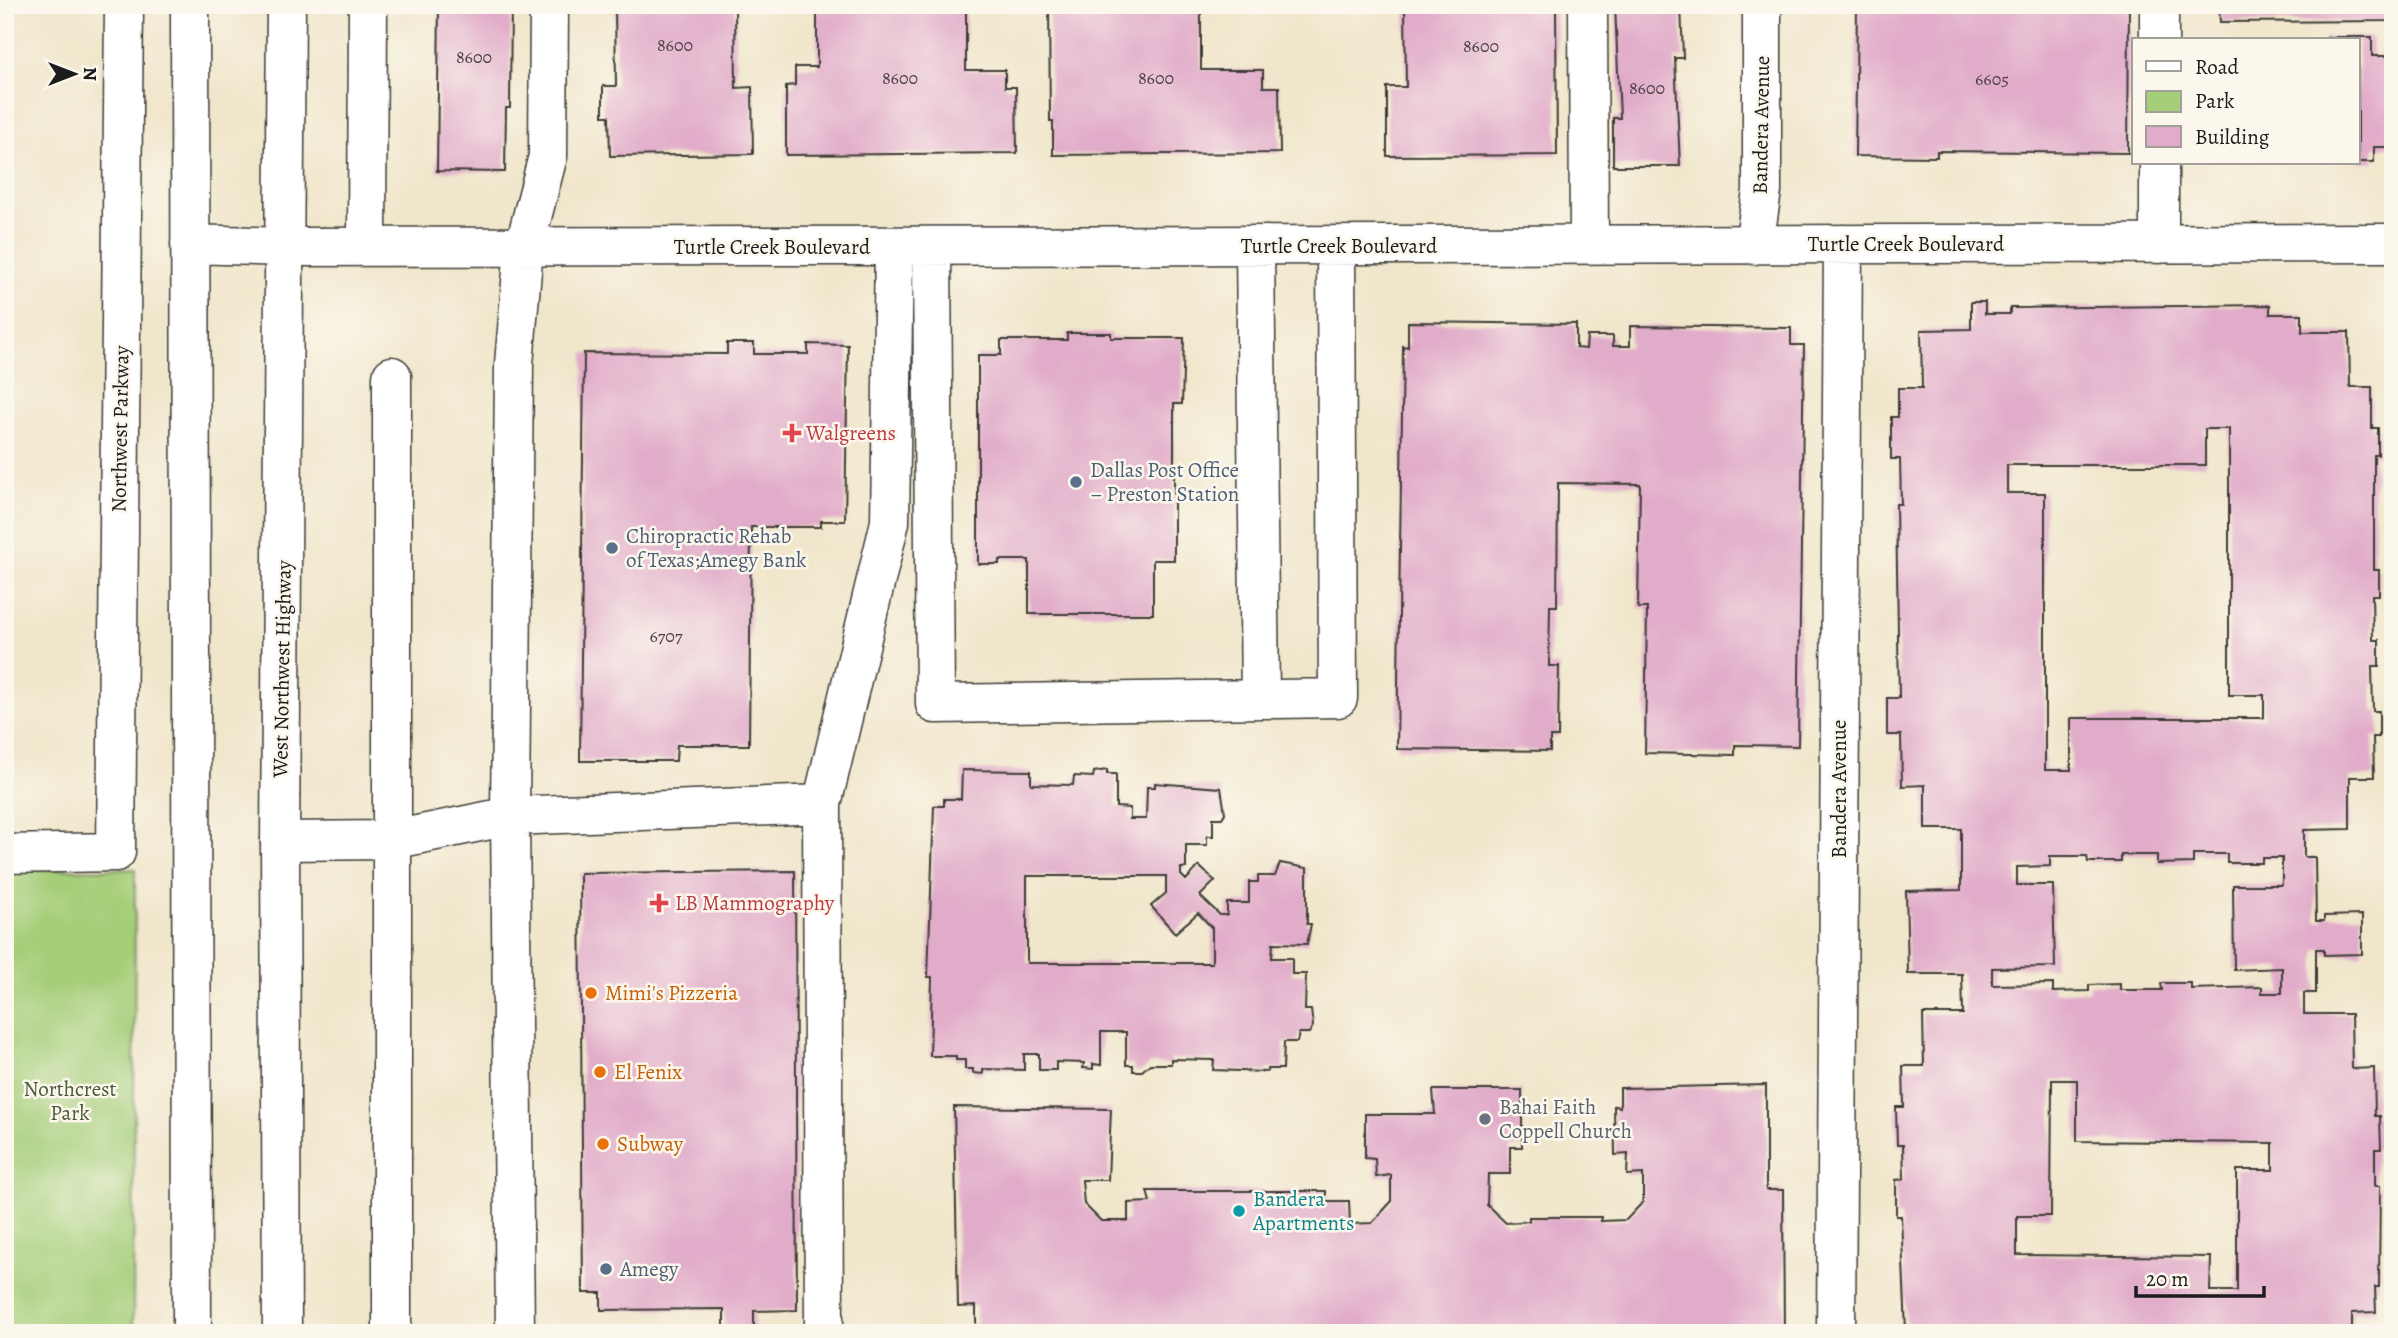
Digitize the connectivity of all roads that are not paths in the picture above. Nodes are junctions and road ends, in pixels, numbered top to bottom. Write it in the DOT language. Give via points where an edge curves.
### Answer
graph roads {
  1 [pos="124,5"];
  2 [pos="190,5"];
  3 [pos="286,5"];
  4 [pos="368,5"];
  5 [pos="549,5"];
  6 [pos="1588,5"];
  7 [pos="1762,5"];
  8 [pos="2159,5"];
  9 [pos="2159,38"];
  10 [pos="2159,164"];
  11 [pos="2393,243"];
  12 [pos="190,244"];
  13 [pos="1843,244"];
  14 [pos="2159,244"];
  15 [pos="1589,245"];
  16 [pos="1754,245"];
  17 [pos="894,246"];
  18 [pos="932,246"];
  19 [pos="1255,246"];
  20 [pos="1336,246"];
  21 [pos="286,247"];
  22 [pos="367,247"];
  23 [pos="524,248"];
  24 [pos="392,376"];
  25 [pos="1260,699"];
  26 [pos="822,804"];
  27 [pos="510,816"];
  28 [pos="392,840"];
  29 [pos="280,841"];
  30 [pos="5,854"];
  31 [pos="192,1333"];
  32 [pos="282,1333"];
  33 [pos="392,1333"];
  34 [pos="515,1333"];
  35 [pos="824,1333"];
  36 [pos="1836,1333"];
  1 -- 30 [label="street, Northwest Parkway" via="116,852"];
  2 -- 12 [label="street"];
  3 -- 21 [label="street, West Northwest Highway"];
  4 -- 22 [label="street"];
  5 -- 23 [label="street" via="548,156"];
  6 -- 15 [label="street"];
  7 -- 16 [label="street, Bandera Avenue" via="1762,191"];
  8 -- 9 [label="street"];
  10 -- 14 [label="street"];
  11 -- 14 [label="street, Turtle Creek Boulevard"];
  12 -- 21 [label="street, Turtle Creek Boulevard"];
  12 -- 31 [label="street"];
  13 -- 14 [label="street, Turtle Creek Boulevard"];
  13 -- 16 [label="street, Turtle Creek Boulevard"];
  13 -- 36 [label="street, Bandera Avenue"];
  15 -- 16 [label="street, Turtle Creek Boulevard"];
  15 -- 20 [label="street, Turtle Creek Boulevard"];
  17 -- 18 [label="street, Turtle Creek Boulevard"];
  17 -- 23 [label="street, Turtle Creek Boulevard"];
  17 -- 26 [label="street" via="890,522"];
  18 -- 19 [label="street, Turtle Creek Boulevard"];
  18 -- 25 [label="street" via="935,704"];
  19 -- 20 [label="street, Turtle Creek Boulevard"];
  19 -- 25 [label="street"];
  20 -- 25 [label="street" via="1338,698"];
  21 -- 22 [label="street, Turtle Creek Boulevard"];
  21 -- 29 [label="street, West Northwest Highway"];
  22 -- 23 [label="street, Turtle Creek Boulevard"];
  23 -- 27 [label="street" via="514,364"];
  24 -- 28 [label="street"];
  26 -- 27 [label="street"];
  26 -- 35 [label="street"];
  27 -- 28 [label="street"];
  27 -- 34 [label="street"];
  28 -- 29 [label="street"];
  28 -- 33 [label="street"];
  29 -- 32 [label="street, West Northwest Highway"];
}
